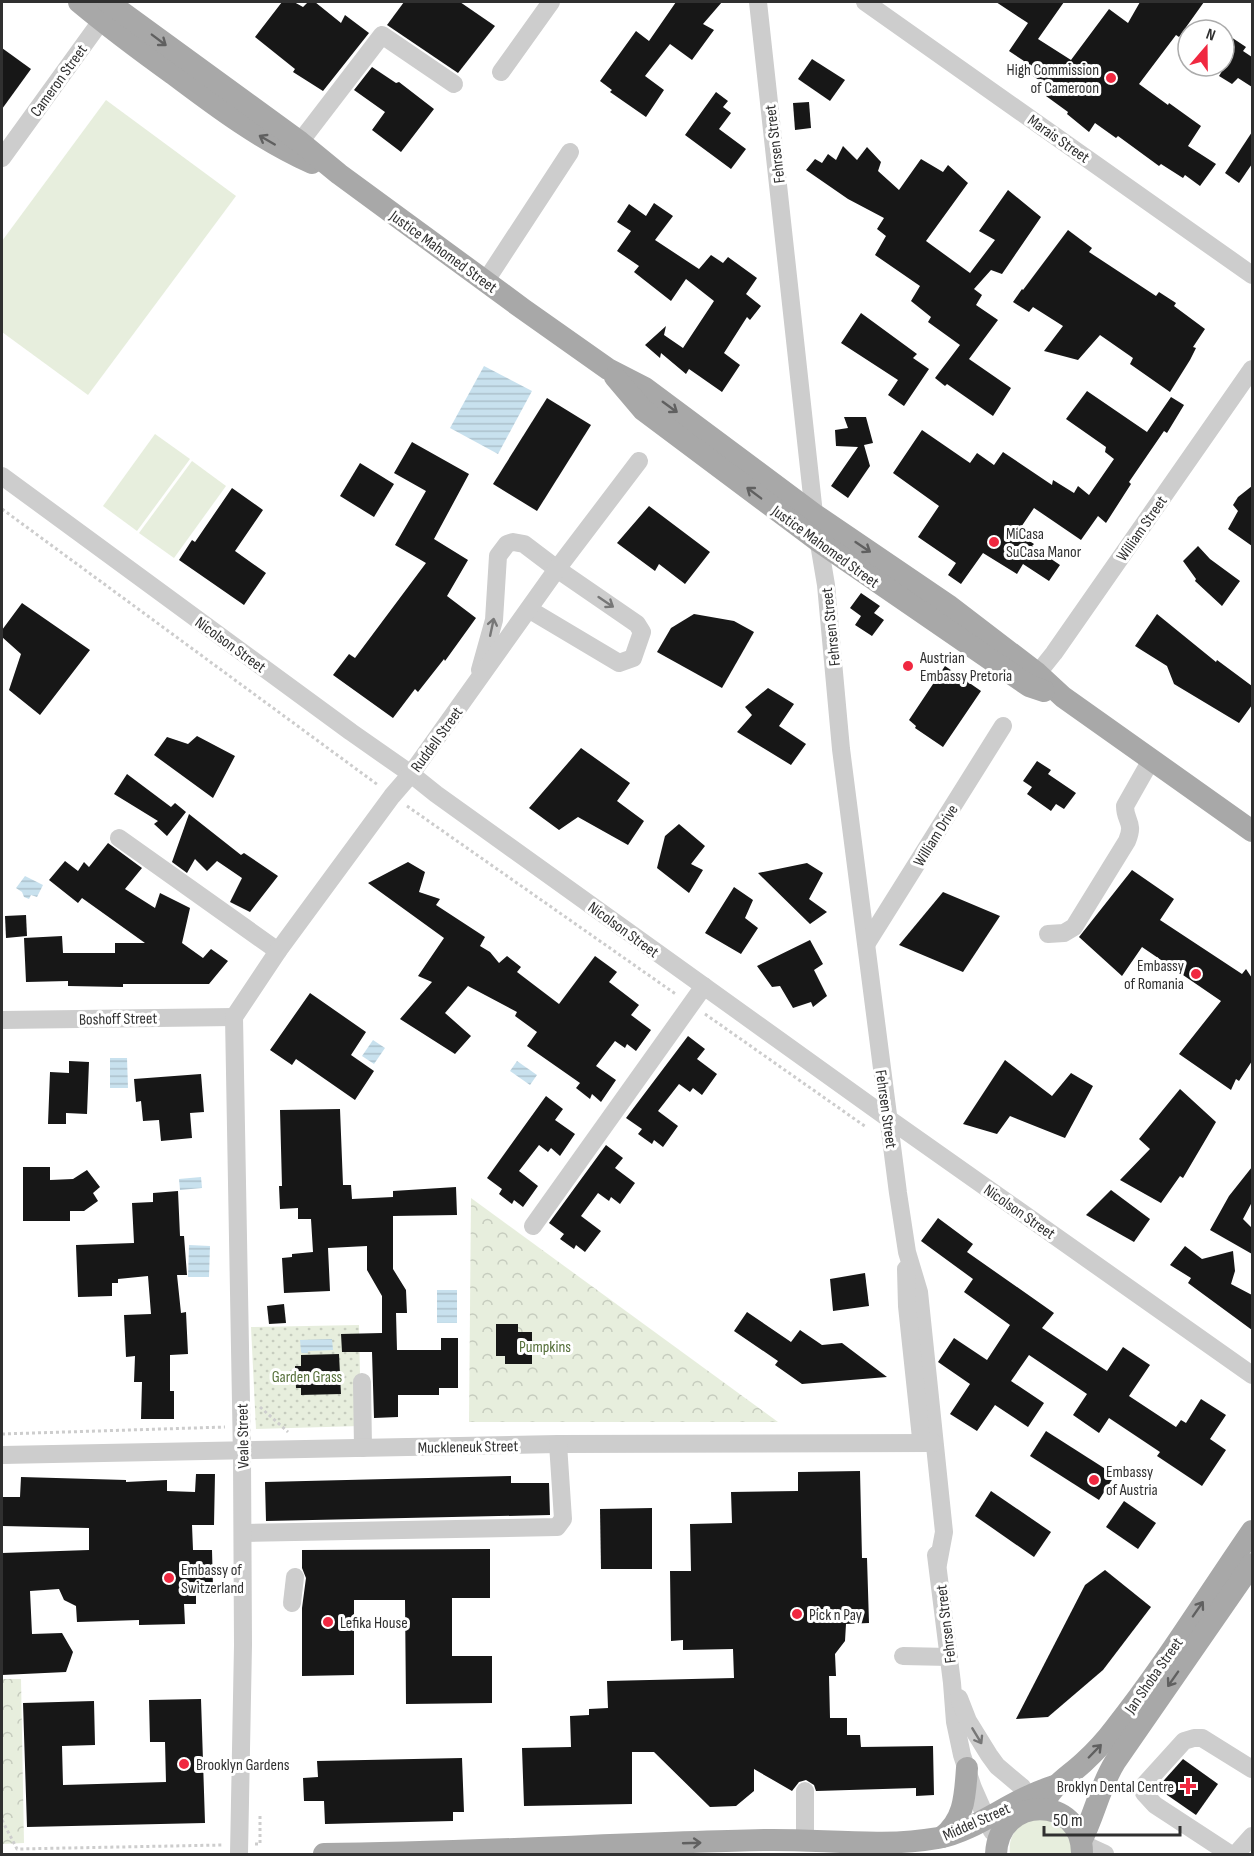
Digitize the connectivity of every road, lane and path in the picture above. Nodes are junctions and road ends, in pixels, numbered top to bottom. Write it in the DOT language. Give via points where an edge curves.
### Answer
graph roads {
  1 [pos="79,2"];
  2 [pos="550,2"];
  3 [pos="758,2"];
  4 [pos="865,2"];
  5 [pos="109,7"];
  6 [pos="501,72"];
  7 [pos="454,84"];
  8 [pos="300,142"];
  9 [pos="570,152"];
  10 [pos="2,158"];
  11 [pos="339,174"];
  12 [pos="1252,275"];
  13 [pos="485,282"];
  14 [pos="608,369"];
  15 [pos="1252,369"];
  16 [pos="639,461"];
  17 [pos="2,476"];
  18 [pos="2,509"];
  19 [pos="814,514"];
  20 [pos="818,541"];
  21 [pos="557,569"];
  22 [pos="530,610"];
  23 [pos="1033,680"];
  24 [pos="476,683"];
  25 [pos="1003,726"];
  26 [pos="1151,760"];
  27 [pos="411,774"];
  28 [pos="392,796"];
  29 [pos="1252,831"];
  30 [pos="119,838"];
  31 [pos="1048,934"];
  32 [pos="867,943"];
  33 [pos="278,951"];
  34 [pos="704,986"];
  35 [pos="691,1005"];
  36 [pos="234,1017"];
  37 [pos="2,1020"];
  38 [pos="889,1119"];
  39 [pos="892,1145"];
  40 [pos="533,1227"];
  41 [pos="1252,1375"];
  42 [pos="362,1382"];
  43 [pos="259,1406"];
  44 [pos="227,1427"];
  45 [pos="288,1432"];
  46 [pos="2,1434"];
  47 [pos="928,1443"];
  48 [pos="558,1444"];
  49 [pos="363,1448"];
  50 [pos="242,1449"];
  51 [pos="2,1455"];
  52 [pos="1252,1531"];
  53 [pos="243,1533"];
  54 [pos="1252,1564"];
  55 [pos="295,1577"];
  56 [pos="292,1604"];
  57 [pos="903,1656"];
  58 [pos="949,1657"];
  59 [pos="952,1683"];
  60 [pos="966,1768"];
  61 [pos="1252,1768"];
  62 [pos="805,1791"];
  63 [pos="1035,1804"];
  64 [pos="2,1820"];
  65 [pos="995,1834"];
  66 [pos="1252,1836"];
  67 [pos="941,1838"];
  68 [pos="805,1840"];
  69 [pos="894,1842"];
  70 [pos="260,1844"];
  71 [pos="1081,1846"];
  72 [pos="239,1850"];
  73 [pos="324,1854"];
  74 [pos="1105,1854"];
  75 [pos="1230,1854"];
  76 [pos="1236,1854"];
  1 -- 5 [label="main road, Justice Mahomed Street"];
  2 -- 6 [label="street"];
  3 -- 19 [label="street, Fehrsen Street"];
  4 -- 12 [label="street, Marais Street"];
  5 -- 8 [label="main road, Justice Mahomed Street, one-way"];
  5 -- 10 [label="street, Cameron Street"];
  11 -- 5 [label="main road, Justice Mahomed Street, one-way" via="258,135"];
  7 -- 8 [label="street" via="382,35"];
  8 -- 11 [label="main road, Justice Mahomed Street"];
  9 -- 13 [label="street"];
  11 -- 13 [label="main road, Justice Mahomed Street"];
  13 -- 14 [label="main road, Justice Mahomed Street"];
  14 -- 19 [label="main road, Justice Mahomed Street, one-way" via="645,388"];
  20 -- 14 [label="main road, Justice Mahomed Street, one-way" via="643,410"];
  15 -- 23 [label="street, William Street"];
  16 -- 21 [label="street, Ruddell Street"];
  17 -- 27 [label="street, Nicolson Street"];
  18 -- 28 [label="path"];
  19 -- 20 [label="street, Fehrsen Street"];
  19 -- 23 [label="main road, Justice Mahomed Street, one-way" via="948,605"];
  20 -- 23 [label="main road, Justice Mahomed Street"];
  20 -- 32 [label="street, Fehrsen Street"];
  21 -- 22 [label="street, Ruddell Street"];
  21 -- 22 [label="street, one-way" via="638,624 642,632 633,658 619,663"];
  24 -- 21 [label="street, one-way" via="494,620 501,550 513,542 524,544"];
  22 -- 24 [label="street, Ruddell Street"];
  23 -- 26 [label="main road, Justice Mahomed Street"];
  24 -- 27 [label="street, Ruddell Street"];
  25 -- 32 [label="street, William Drive"];
  26 -- 29 [label="main road, Justice Mahomed Street"];
  26 -- 31 [label="street" via="1125,806 1131,823 1127,841 1074,927 1064,933"];
  27 -- 28 [label="street, Ruddell Street"];
  27 -- 34 [label="street, Nicolson Street"];
  28 -- 33 [label="street, Ruddell Street"];
  28 -- 35 [label="path"];
  30 -- 33 [label="street"];
  32 -- 38 [label="street, Fehrsen Street"];
  33 -- 36 [label="street, Ruddell Street"];
  34 -- 35 [label="street"];
  34 -- 38 [label="street, Nicolson Street"];
  35 -- 39 [label="path"];
  35 -- 40 [label="street"];
  36 -- 37 [label="street, Boshoff Street"];
  36 -- 50 [label="street, Veale Street"];
  38 -- 39 [label="street, Fehrsen Street"];
  38 -- 41 [label="street, Nicolson Street"];
  39 -- 47 [label="street, Fehrsen Street" via="907,1252 907,1306"];
  42 -- 49 [label="street"];
  43 -- 45 [label="path"];
  44 -- 46 [label="path"];
  47 -- 48 [label="street, Muckleneuk Street"];
  47 -- 58 [label="street, Fehrsen Street" via="933,1538"];
  48 -- 49 [label="street, Muckleneuk Street"];
  48 -- 53 [label="street" via="563,1519 557,1527"];
  49 -- 50 [label="street, Muckleneuk Street"];
  50 -- 51 [label="street, Muckleneuk Street"];
  50 -- 53 [label="street, Veale Street"];
  63 -- 52 [label="main road, Jan Shoba Street, one-way" via="1083,1763 1115,1728"];
  53 -- 72 [label="street, Veale Street"];
  54 -- 71 [label="main road, Jan Shoba Street, one-way" via="1115,1762"];
  55 -- 56 [label="street"];
  57 -- 58 [label="street"];
  58 -- 59 [label="street, Fehrsen Street"];
  59 -- 60 [label="street, Fehrsen Street" via="955,1722"];
  59 -- 63 [label="street, Fehrsen Street, one-way" via="968,1721 989,1755"];
  60 -- 65 [label="street, Fehrsen Street"];
  60 -- 67 [label="main road" via="961,1813"];
  61 -- 75 [label="street" via="1194,1737 1184,1741 1145,1784 1144,1793 1155,1805"];
  62 -- 68 [label="street"];
  63 -- 65 [label="main road, Middel Street"];
  63 -- 71 [label="main road" via="1067,1819"];
  64 -- 72 [label="path" via="17,1849"];
  65 -- 67 [label="main road, Middel Street"];
  65 -- 69 [label="main road, Middel Street" via="928,1847"];
  66 -- 76 [label="street"];
  67 -- 69 [label="main road, Middel Street"];
  68 -- 69 [label="main road, Middel Street"];
  73 -- 68 [label="main road, Middel Street, one-way"];
  70 -- 72 [label="path"];
  71 -- 74 [label="street"];
}
